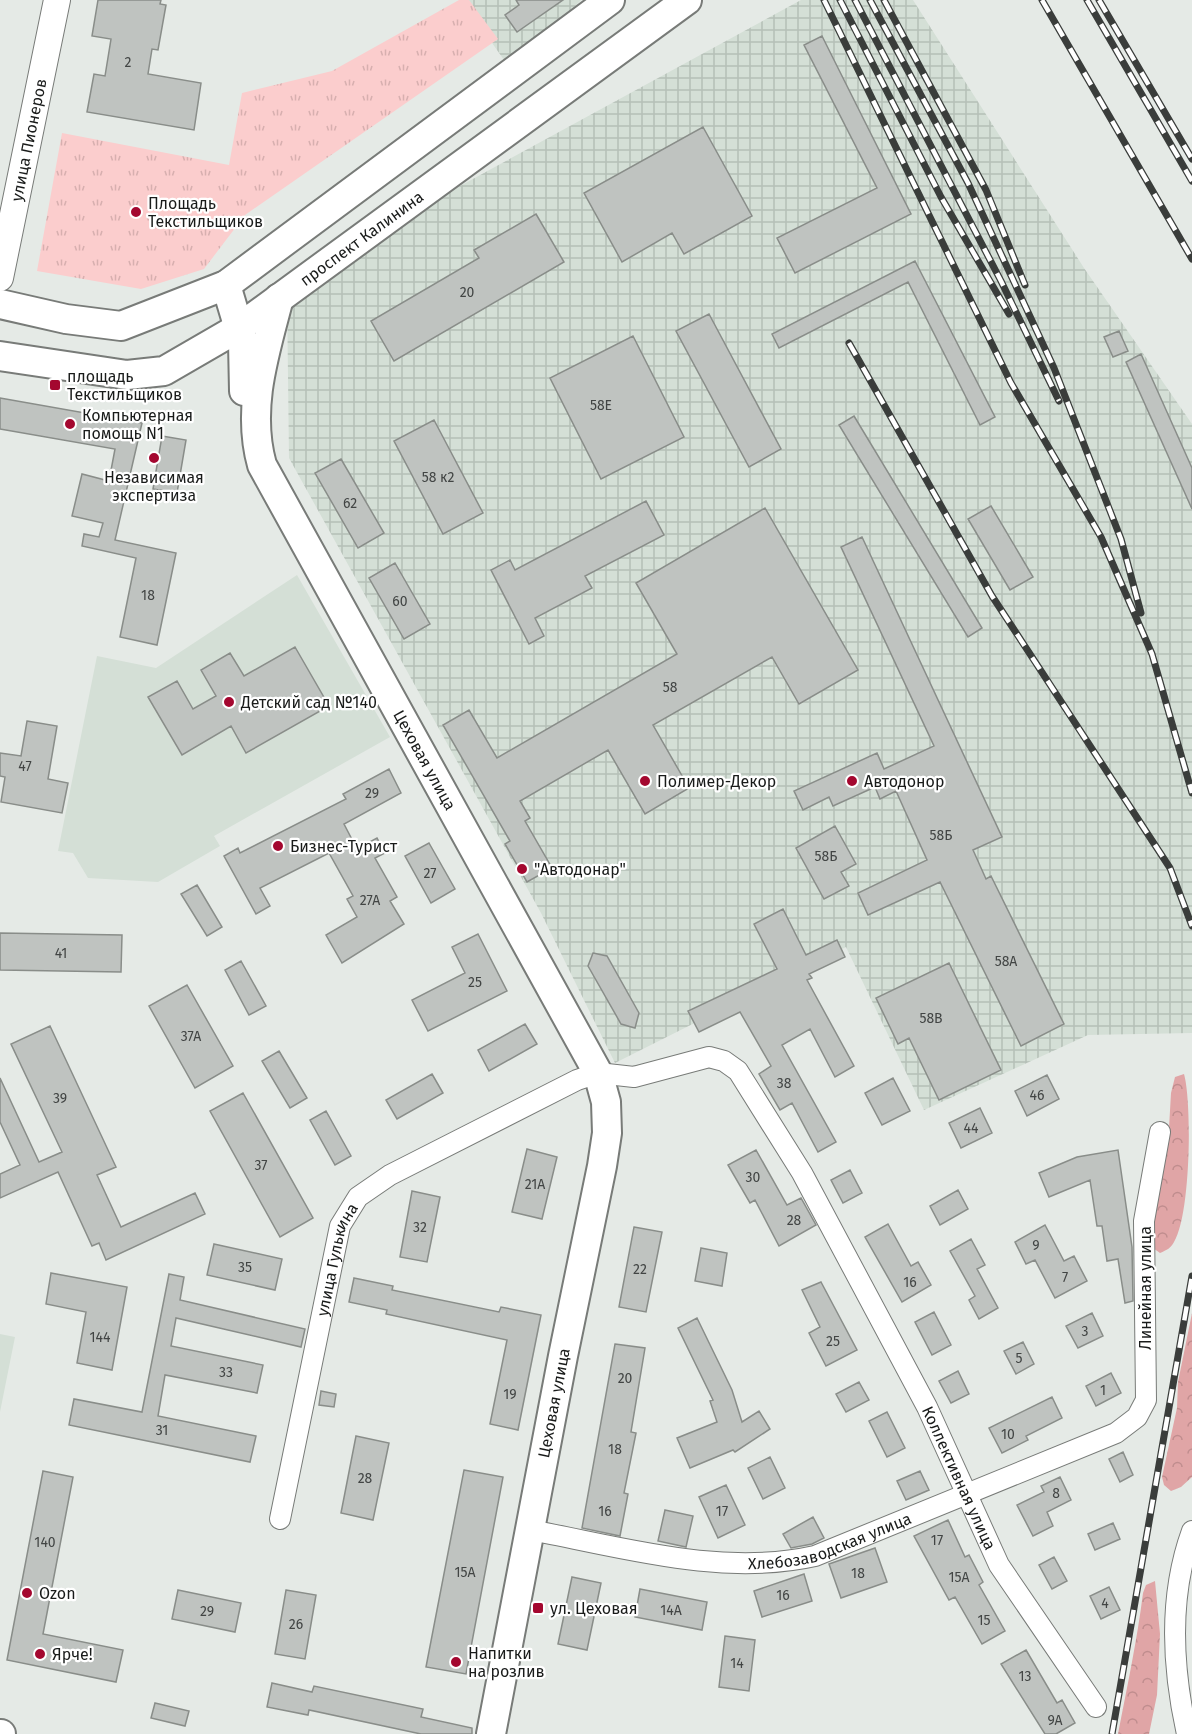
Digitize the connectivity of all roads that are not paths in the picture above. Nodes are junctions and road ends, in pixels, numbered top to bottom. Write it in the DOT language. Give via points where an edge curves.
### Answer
graph roads {
  1 [pos="57,0"];
  2 [pos="610,0"];
  3 [pos="687,0"];
  4 [pos="259,260"];
  5 [pos="0,278"];
  6 [pos="226,285"];
  7 [pos="279,298"];
  8 [pos="0,304"];
  9 [pos="240,327"];
  10 [pos="0,356"];
  11 [pos="256,445"];
  12 [pos="598,1073"];
  13 [pos="1160,1132"];
  14 [pos="1116,1433"];
  15 [pos="967,1496"];
  16 [pos="280,1519"];
  17 [pos="530,1530"];
  18 [pos="1192,1532"];
  19 [pos="1096,1707"];
  20 [pos="491,1734"];
  21 [pos="1187,1734"];
  1 -- 5 [label="street, улица Пионеров"];
  2 -- 4 [label="main road"];
  3 -- 7 [label="main road, проспект Калинина"];
  4 -- 6 [label="main road"];
  4 -- 7 [label="main road"];
  6 -- 8 [label="main road" via="121,326"];
  6 -- 9 [label="main road, Цеховая улица"];
  7 -- 9 [label="main road, проспект Калинина"];
  7 -- 11 [label="main road, Цеховая улица" via="258,388"];
  9 -- 10 [label="main road, проспект Калинина" via="164,371 128,375"];
  9 -- 11 [label="main road, Цеховая улица" via="244,407"];
  11 -- 12 [label="main road, Цеховая улица" via="262,465"];
  12 -- 15 [label="street, Коллективная улица" via="634,1077 709,1057 738,1071 802,1173 927,1407"];
  12 -- 16 [label="street, улица Гулькина" via="543,1096 390,1175 358,1197 340,1226"];
  12 -- 17 [label="main road, Цеховая улица" via="606,1102 607,1133"];
  13 -- 14 [label="street, Линейная улица" via="1144,1221 1146,1400 1137,1418"];
  14 -- 15 [label="street, Хлебозаводская улица"];
  15 -- 17 [label="street, Хлебозаводская улица" via="815,1556 782,1563 693,1560"];
  15 -- 19 [label="street, Коллективная улица" via="999,1565"];
  17 -- 20 [label="main road, Цеховая улица"];
  18 -- 21 [label="street" via="1183,1556 1175,1615 1175,1677"];
}
